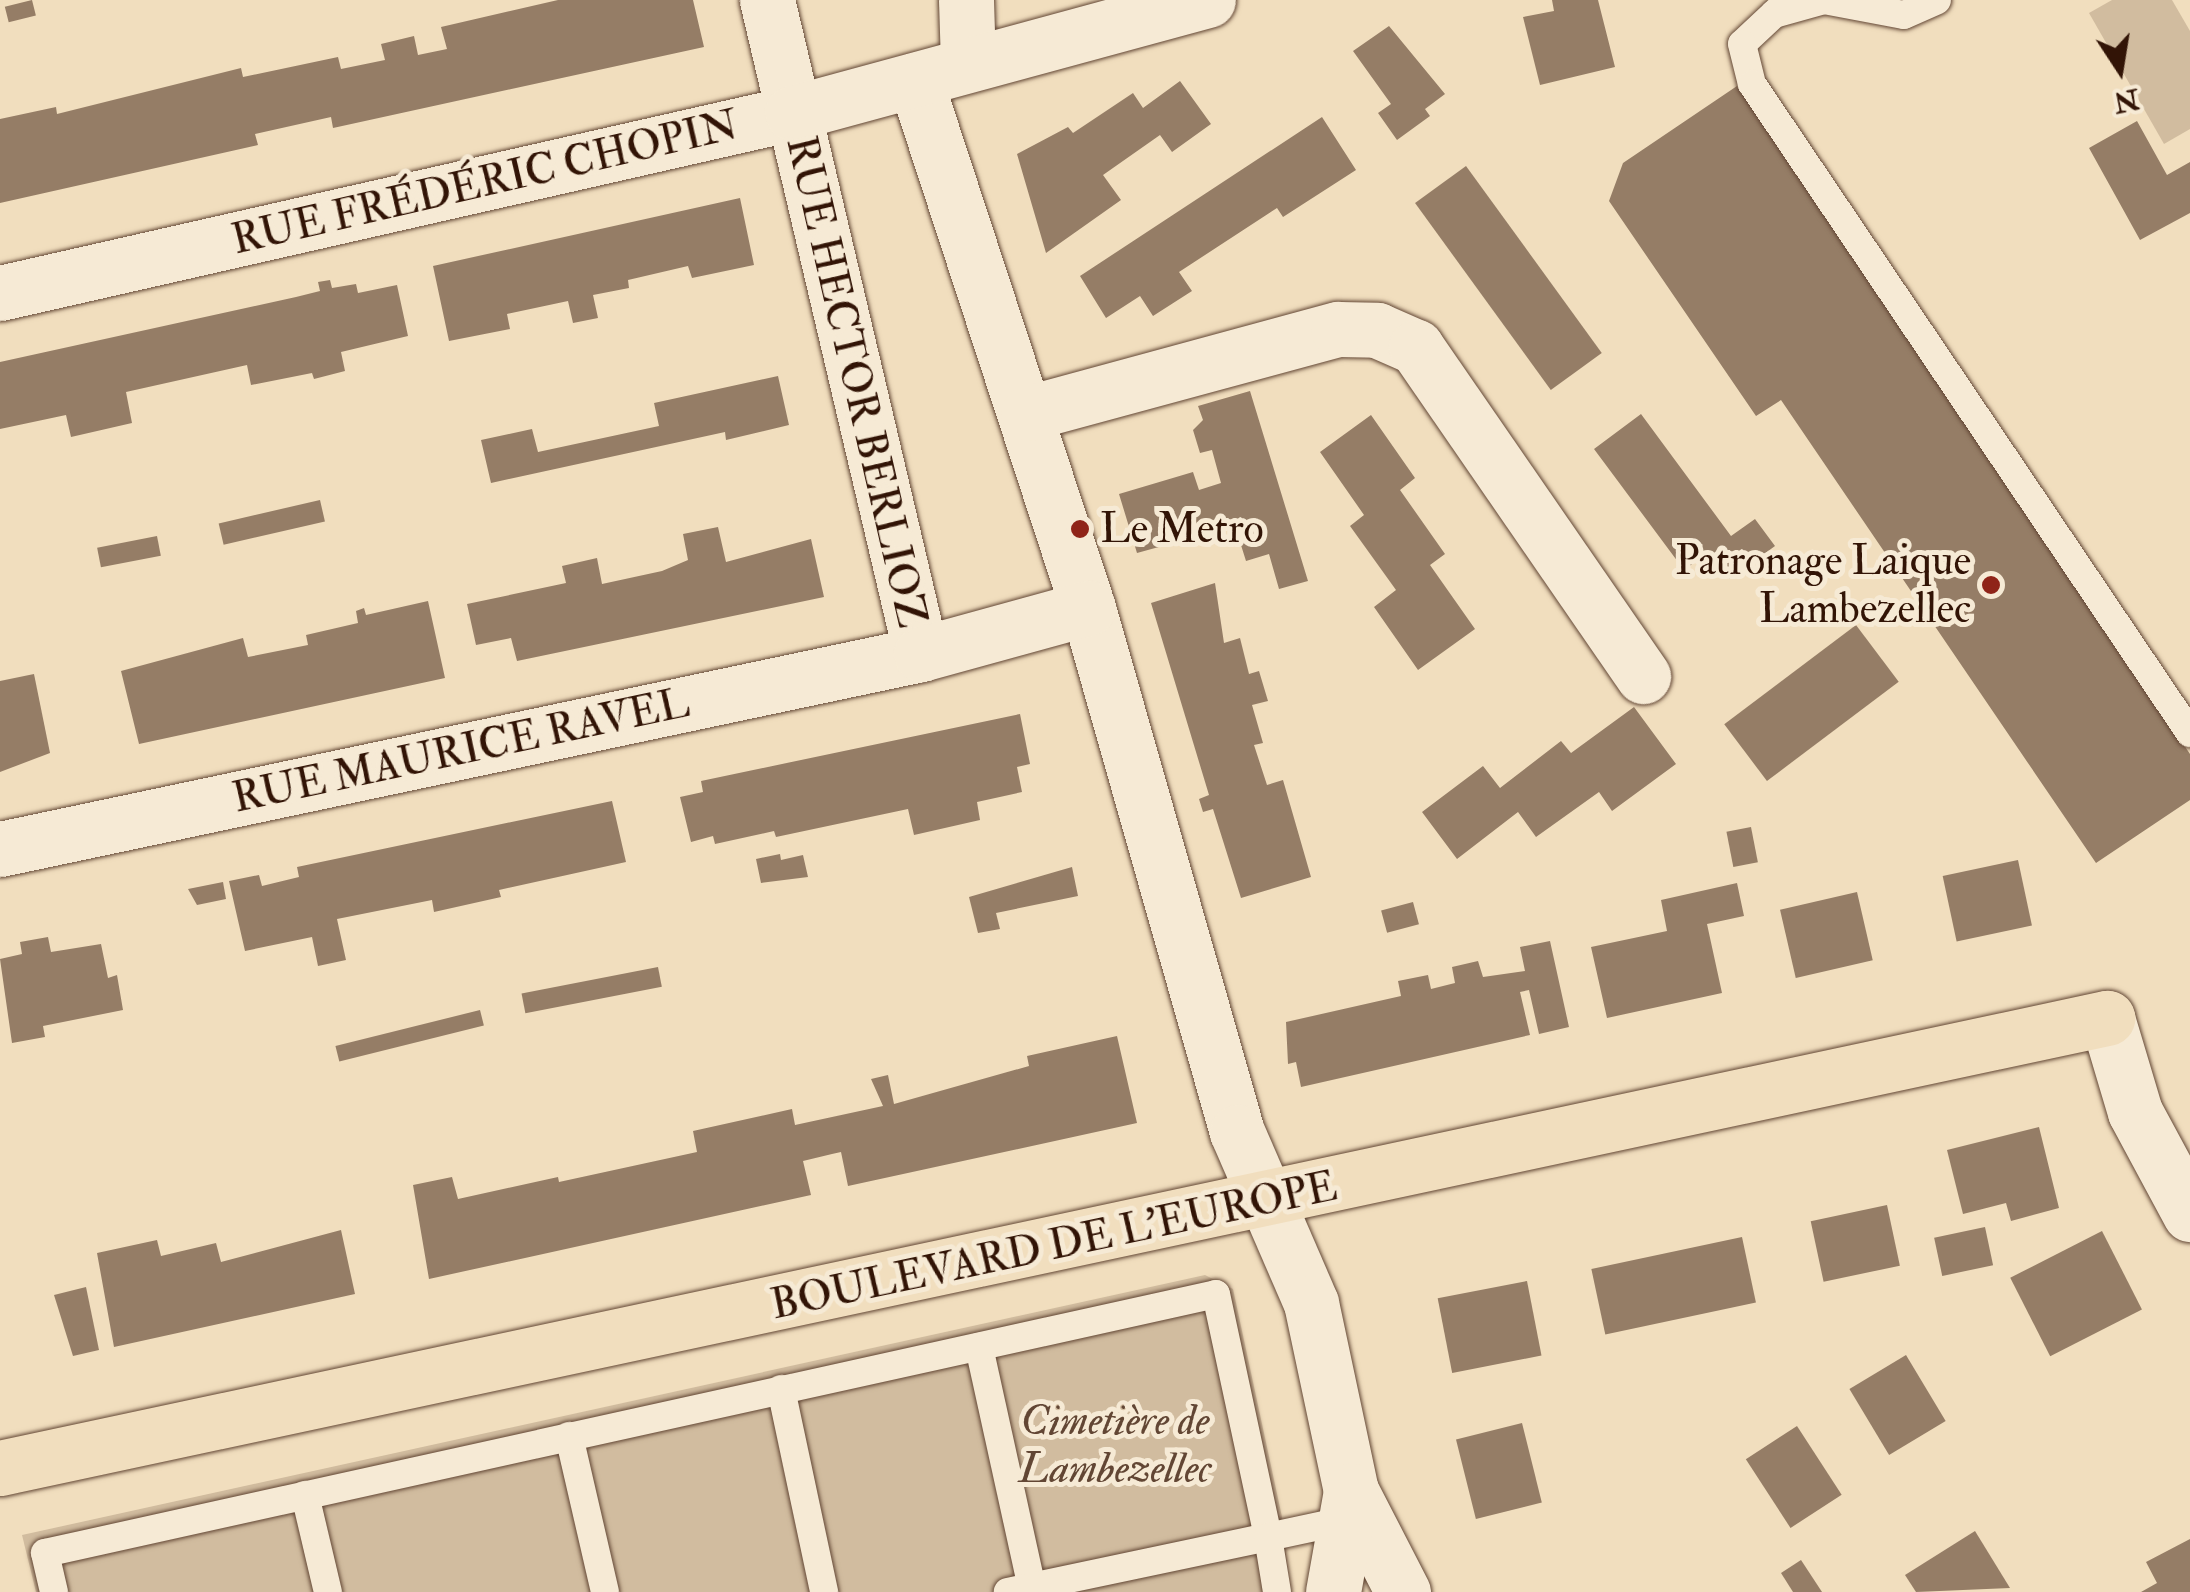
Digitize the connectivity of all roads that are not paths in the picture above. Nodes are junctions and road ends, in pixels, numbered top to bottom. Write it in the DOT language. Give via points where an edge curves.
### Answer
graph roads {
  1 [pos="767,0"];
  2 [pos="966,0"];
  3 [pos="1208,0"];
  4 [pos="1937,0"];
  5 [pos="1778,8"];
  6 [pos="968,63"];
  7 [pos="915,80"];
  8 [pos="792,113"];
  9 [pos="0,292"];
  10 [pos="1028,413"];
  11 [pos="1088,608"];
  12 [pos="921,654"];
  13 [pos="1643,676"];
  14 [pos="2190,733"];
  15 [pos="0,849"];
  16 [pos="2106,1018"];
  17 [pos="1272,1201"];
  18 [pos="2190,1214"];
  19 [pos="979,1348"];
  20 [pos="781,1389"];
  21 [pos="568,1436"];
  22 [pos="0,1468"];
  23 [pos="306,1495"];
  24 [pos="1349,1505"];
  25 [pos="1268,1536"];
  26 [pos="1025,1590"];
  27 [pos="54,1592"];
  28 [pos="328,1592"];
  29 [pos="605,1592"];
  30 [pos="824,1592"];
  31 [pos="1277,1592"];
  32 [pos="1333,1592"];
  33 [pos="1403,1592"];
  1 -- 8 [label="street, RUE HECTOR BERLIOZ"];
  2 -- 6 [label="street"];
  3 -- 6 [label="street, RUE FRÉDÉRIC CHOPIN"];
  4 -- 5 [label="lane" via="1904,15 1824,0"];
  5 -- 14 [label="lane" via="1742,44 1752,84"];
  6 -- 7 [label="street, RUE FRÉDÉRIC CHOPIN"];
  7 -- 8 [label="street, RUE FRÉDÉRIC CHOPIN"];
  7 -- 10 [label="street"];
  8 -- 9 [label="street, RUE FRÉDÉRIC CHOPIN"];
  8 -- 12 [label="street, RUE HECTOR BERLIOZ"];
  10 -- 11 [label="street"];
  10 -- 13 [label="street" via="1338,329 1377,330 1416,347"];
  11 -- 12 [label="street, RUE HECTOR BERLIOZ"];
  11 -- 17 [label="street" via="1237,1132"];
  12 -- 15 [label="street, RUE MAURICE RAVEL"];
  16 -- 17 [label="main road, BOULEVARD DE L'EUROPE"];
  16 -- 18 [label="street" via="2135,1112"];
  17 -- 22 [label="main road, BOULEVARD DE L'EUROPE"];
  17 -- 24 [label="street" via="1311,1302"];
  19 -- 20 [label="lane"];
  19 -- 25 [label="lane" via="1216,1294"];
  19 -- 26 [label="lane"];
  20 -- 21 [label="lane"];
  20 -- 30 [label="lane"];
  21 -- 23 [label="lane"];
  21 -- 29 [label="lane"];
  23 -- 27 [label="lane" via="46,1553"];
  23 -- 28 [label="lane"];
  24 -- 25 [label="lane"];
  24 -- 32 [label="street"];
  24 -- 33 [label="street"];
  25 -- 26 [label="lane"];
  25 -- 31 [label="lane"];
}
